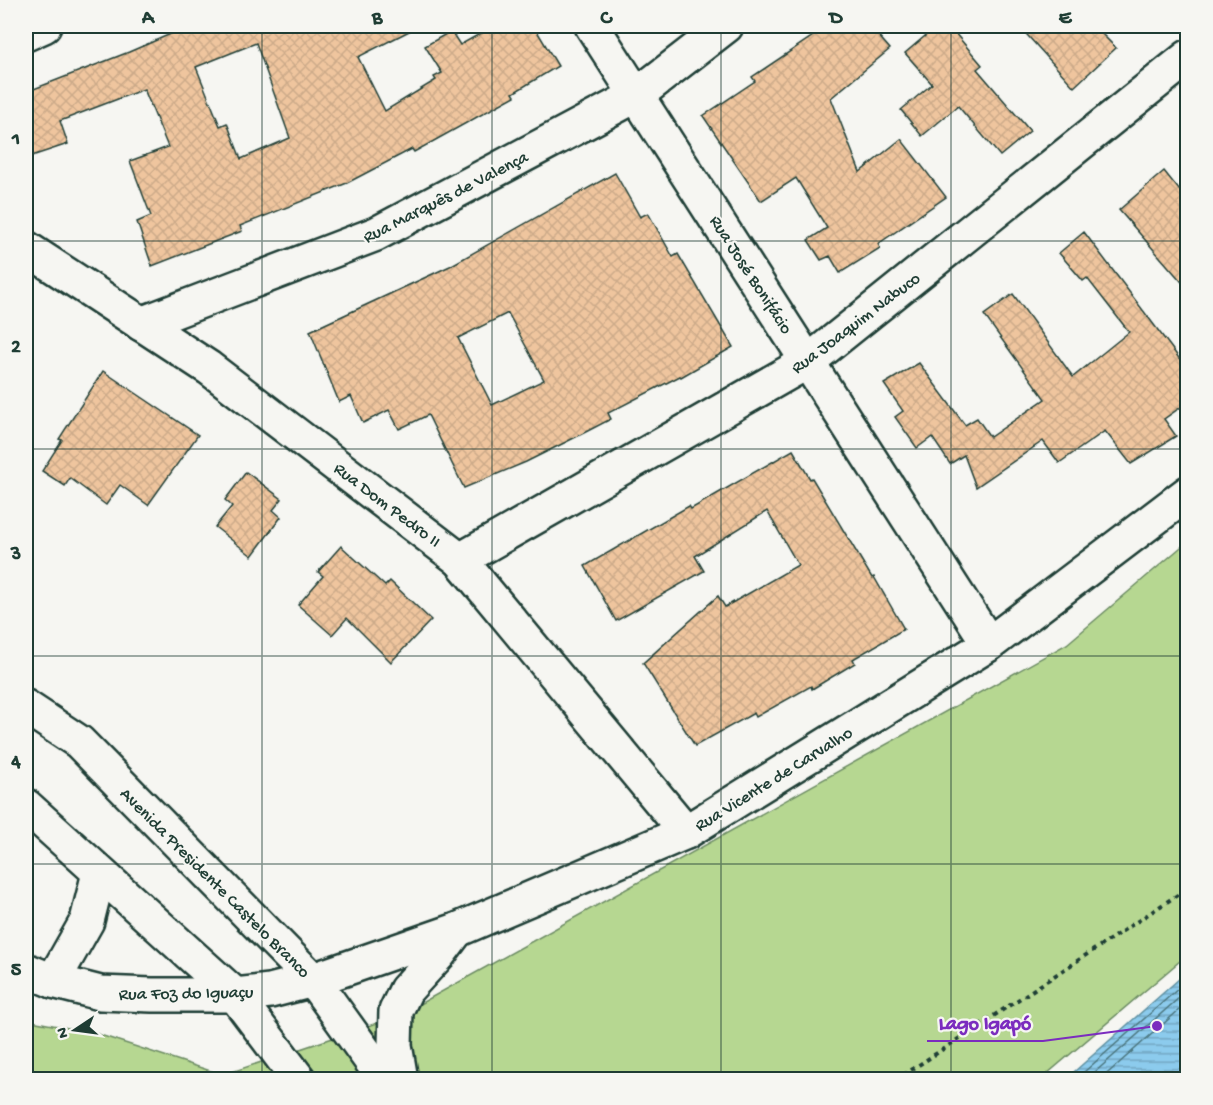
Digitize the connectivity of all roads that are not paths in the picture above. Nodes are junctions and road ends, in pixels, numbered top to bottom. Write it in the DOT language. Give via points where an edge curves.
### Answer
graph roads {
  1 [pos="44,26"];
  2 [pos="592,26"];
  3 [pos="726,26"];
  4 [pos="26,34"];
  5 [pos="1188,57"];
  6 [pos="637,95"];
  7 [pos="26,248"];
  8 [pos="141,324"];
  9 [pos="809,361"];
  10 [pos="1188,493"];
  11 [pos="460,560"];
  12 [pos="989,644"];
  13 [pos="26,707"];
  14 [pos="26,806"];
  15 [pos="686,832"];
  16 [pos="99,873"];
  17 [pos="457,930"];
  18 [pos="39,976"];
  19 [pos="314,980"];
  20 [pos="235,995"];
  21 [pos="299,1080"];
  22 [pos="384,1080"];
  23 [pos="401,1080"];
  1 -- 4 [label="street"];
  2 -- 6 [label="street, Rua José Bonifácio"];
  3 -- 6 [label="street, Rua Marquês de Valença"];
  5 -- 9 [label="street, Rua Joaquim Nabuco"];
  6 -- 8 [label="street, Rua Marquês de Valença" via="376,234"];
  6 -- 9 [label="street, Rua José Bonifácio"];
  7 -- 8 [label="street, Rua Dom Pedro II"];
  8 -- 11 [label="street, Rua Dom Pedro II" via="209,368"];
  9 -- 11 [label="street, Rua Joaquim Nabuco"];
  9 -- 12 [label="street, Rua José Bonifácio"];
  10 -- 12 [label="street, Rua Vicente de Carvalho"];
  11 -- 15 [label="street, Rua Dom Pedro II"];
  12 -- 15 [label="street, Rua Vicente de Carvalho"];
  13 -- 19 [label="street, Avenida Presidente Castelo Branco" via="79,742"];
  14 -- 16 [label="street"];
  15 -- 17 [label="street, Rua Vicente de Carvalho"];
  16 -- 18 [label="street" via="87,921"];
  16 -- 20 [label="street"];
  17 -- 19 [label="street, Rua Vicente de Carvalho"];
  17 -- 23 [label="street" via="406,990 396,1011 395,1045"];
  18 -- 20 [label="street, Rua Foz do Iguaçu" via="100,993"];
  19 -- 20 [label="street, Rua Foz do Iguaçu"];
  19 -- 22 [label="street, Avenida Presidente Castelo Branco"];
  20 -- 21 [label="street"];
}
